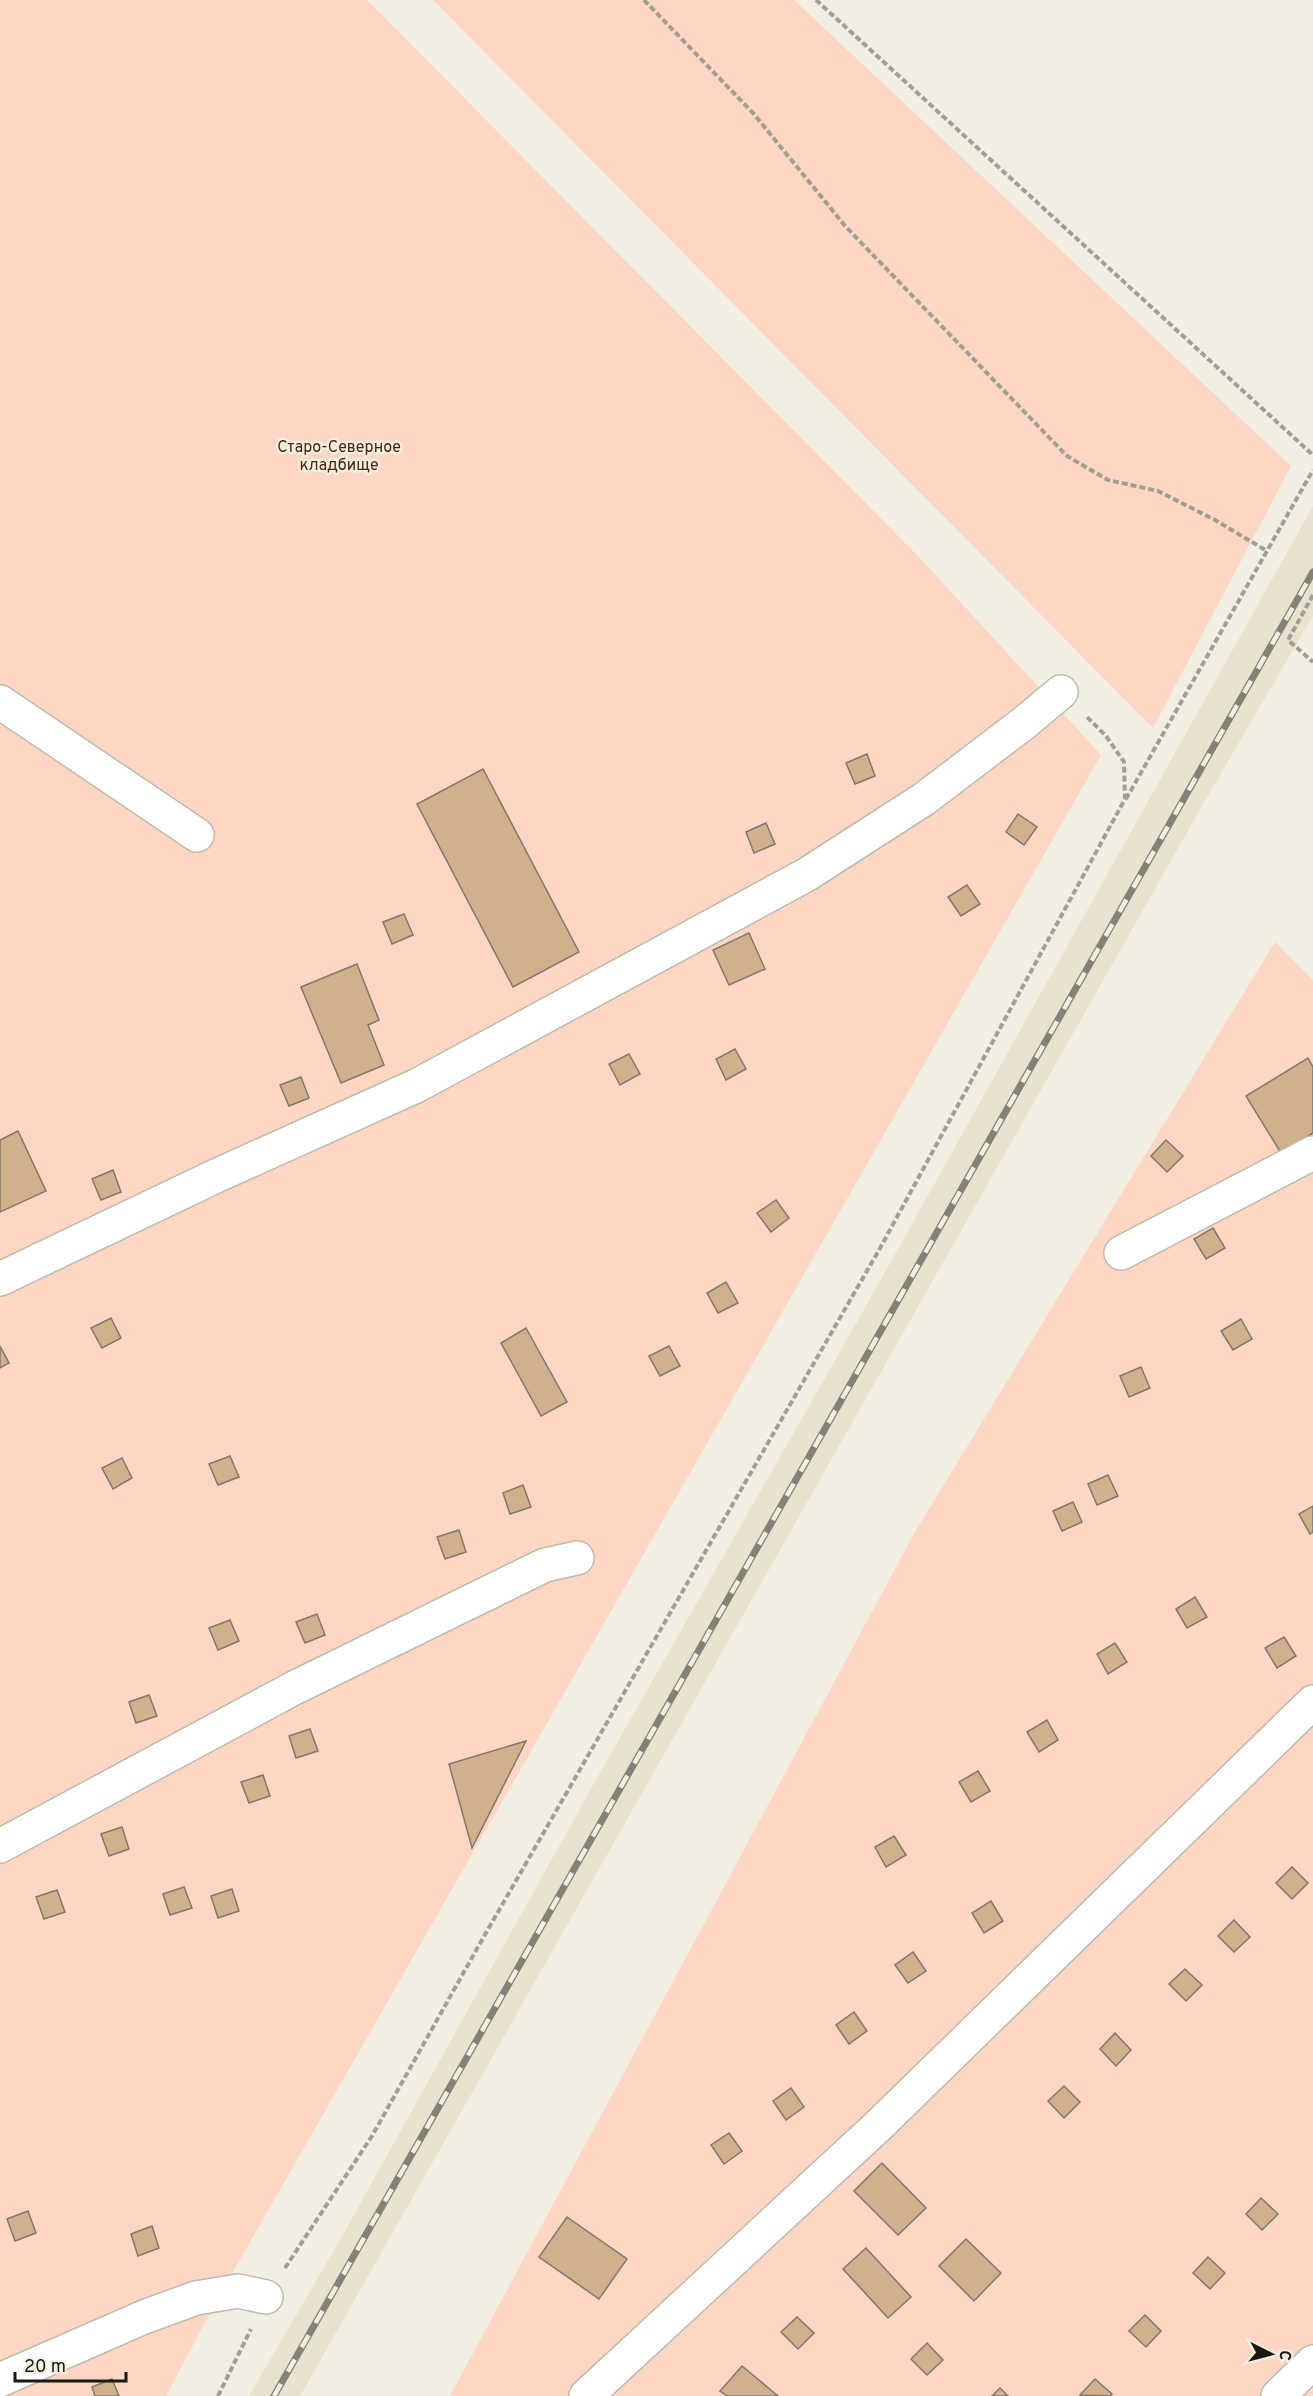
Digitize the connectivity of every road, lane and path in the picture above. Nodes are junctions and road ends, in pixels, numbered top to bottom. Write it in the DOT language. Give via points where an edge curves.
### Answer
graph roads {
  1 [pos="645,0"];
  2 [pos="816,0"];
  3 [pos="1313,456"];
  4 [pos="1313,470"];
  5 [pos="1267,551"];
  6 [pos="1313,595"];
  7 [pos="1313,662"];
  8 [pos="1061,692"];
  9 [pos="0,702"];
  10 [pos="1125,799"];
  11 [pos="197,835"];
  12 [pos="1313,1153"];
  13 [pos="1121,1253"];
  14 [pos="0,1279"];
  15 [pos="578,1558"];
  16 [pos="1313,1702"];
  17 [pos="0,1846"];
  18 [pos="266,2296"];
  19 [pos="1313,2362"];
  20 [pos="0,2380"];
  21 [pos="218,2396"];
  22 [pos="586,2396"];
  23 [pos="1278,2396"];
  1 -- 5 [label="path" via="753,113 846,227 1067,456 1108,480 1158,491"];
  2 -- 3 [label="path"];
  4 -- 5 [label="path"];
  5 -- 10 [label="path"];
  6 -- 7 [label="path" via="1287,640"];
  8 -- 10 [label="path" via="1106,736 1124,762"];
  8 -- 14 [label="street" via="924,799 806,875 416,1086"];
  9 -- 11 [label="street"];
  10 -- 18 [label="path" via="879,1251 372,2136"];
  12 -- 13 [label="street"];
  15 -- 17 [label="street" via="545,1565 294,1688"];
  16 -- 22 [label="street" via="877,2127"];
  18 -- 20 [label="street" via="238,2291 196,2298"];
  18 -- 21 [label="path"];
  19 -- 23 [label="street"];
}
